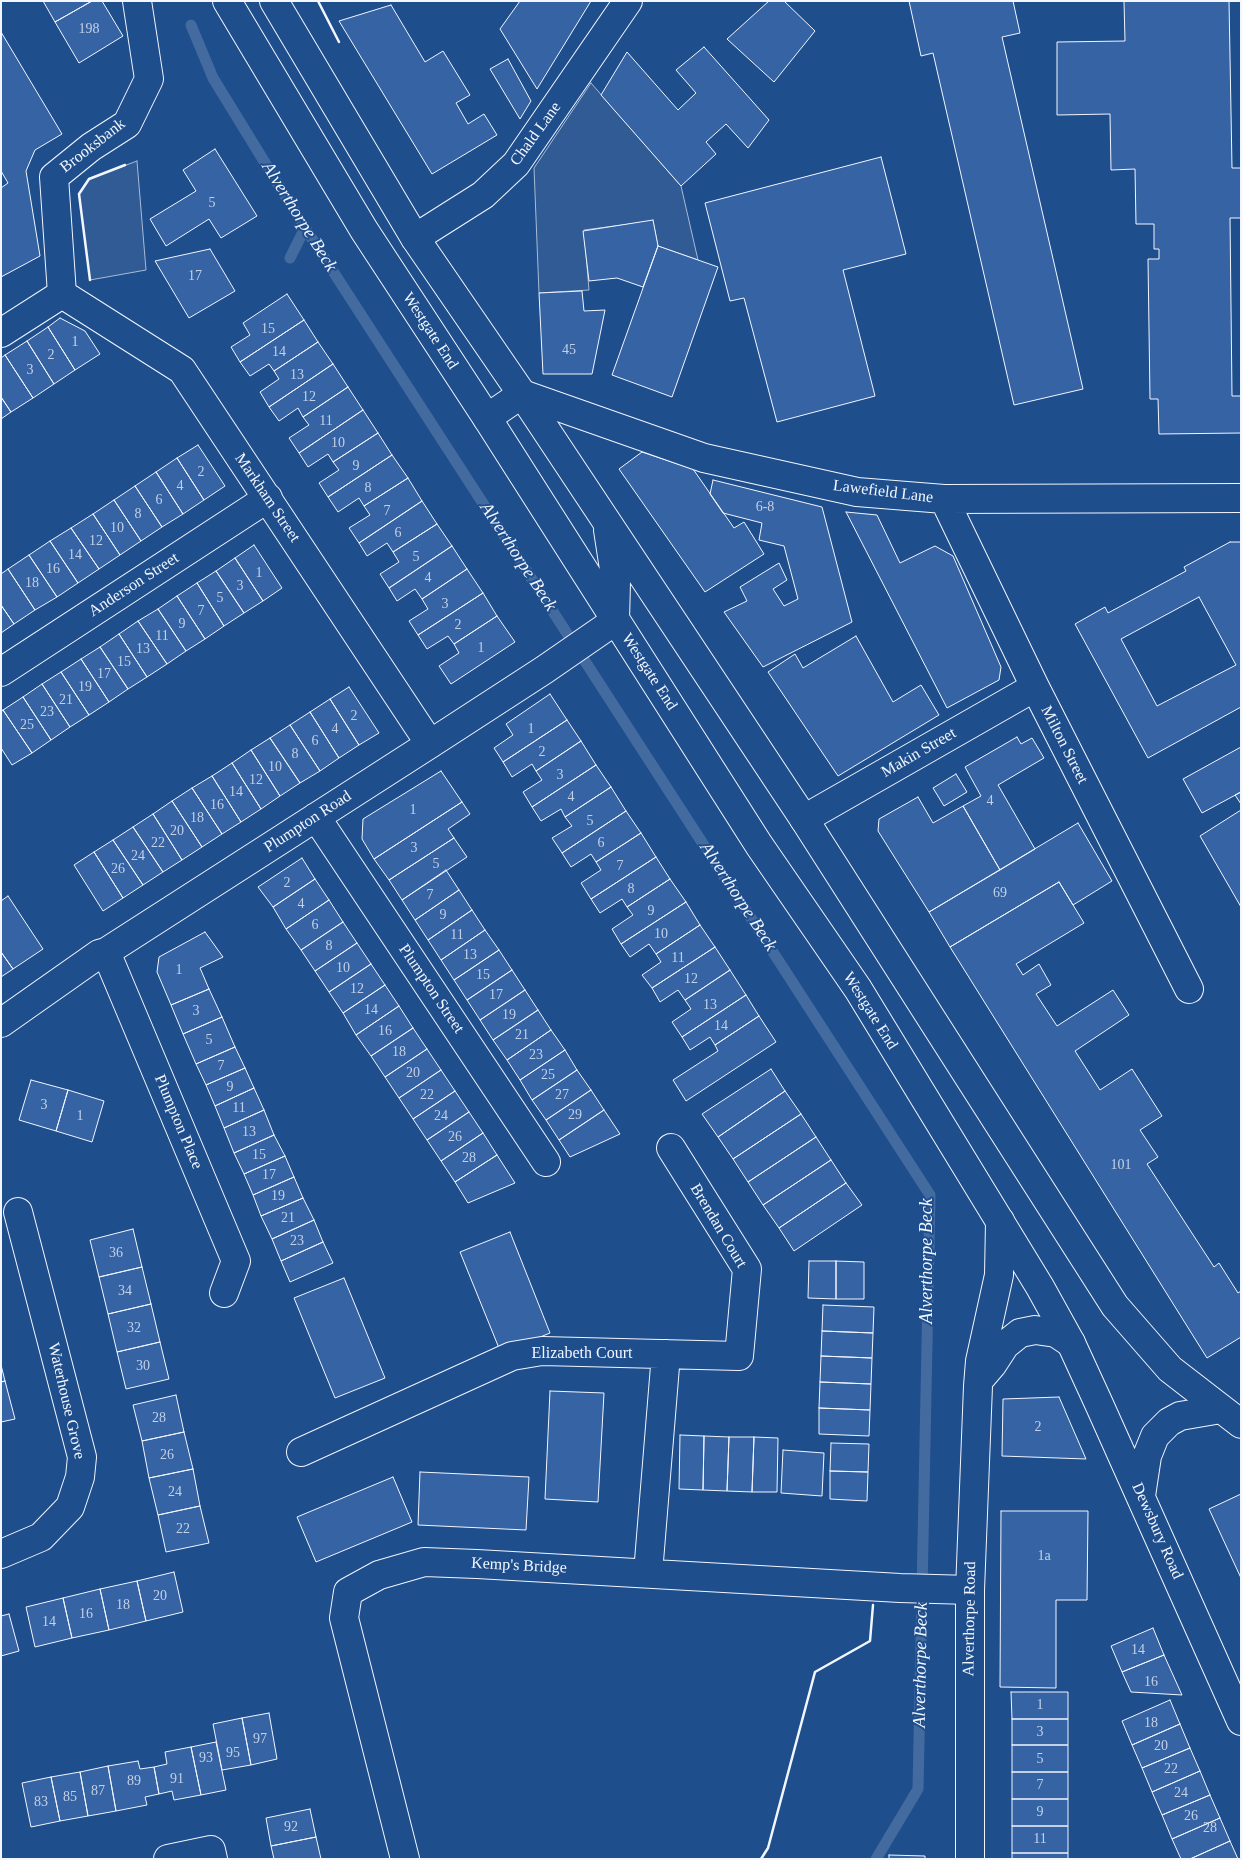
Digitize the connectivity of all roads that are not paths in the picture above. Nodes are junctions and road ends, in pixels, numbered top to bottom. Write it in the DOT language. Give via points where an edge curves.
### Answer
graph roads {
  1 [pos="137,1"];
  2 [pos="227,1"];
  3 [pos="274,1"];
  4 [pos="628,1"];
  5 [pos="415,238"];
  6 [pos="62,294"];
  7 [pos="1,333"];
  8 [pos="522,394"];
  9 [pos="487,418"];
  10 [pos="268,498"];
  11 [pos="1241,498"];
  12 [pos="944,499"];
  13 [pos="607,523"];
  14 [pos="610,624"];
  15 [pos="1,672"];
  16 [pos="1035,687"];
  17 [pos="430,744"];
  18 [pos="316,817"];
  19 [pos="804,820"];
  20 [pos="106,952"];
  21 [pos="1188,989"];
  22 [pos="1,1022"];
  23 [pos="671,1148"];
  24 [pos="546,1162"];
  25 [pos="18,1212"];
  26 [pos="1000,1222"];
  27 [pos="224,1293"];
  28 [pos="1071,1343"];
  29 [pos="666,1354"];
  30 [pos="980,1379"];
  31 [pos="1231,1416"];
  32 [pos="300,1452"];
  33 [pos="1141,1496"];
  34 [pos="1,1554"];
  35 [pos="648,1573"];
  36 [pos="970,1590"];
  37 [pos="1241,1721"];
  38 [pos="168,1859"];
  39 [pos="213,1859"];
  40 [pos="405,1859"];
  41 [pos="970,1859"];
  1 -- 6 [label="main road, Brooksbank" via="149,80 127,124 54,176"];
  2 -- 9 [label="main road, Westgate End" via="364,230"];
  3 -- 5 [label="main road"];
  4 -- 5 [label="main road, Chald Lane" via="516,164 483,195"];
  5 -- 8 [label="main road"];
  6 -- 7 [label="main road"];
  6 -- 10 [label="main road, Markham Street" via="182,370"];
  8 -- 9 [label="main road"];
  8 -- 12 [label="main road, Lawefield Lane" via="704,458 857,492"];
  8 -- 13 [label="main road"];
  9 -- 14 [label="main road, Westgate End"];
  10 -- 15 [label="main road, Anderson Street"];
  10 -- 17 [label="main road, Markham Street"];
  11 -- 12 [label="main road, Lawefield Lane"];
  12 -- 16 [label="main road, Milton Street"];
  13 -- 14 [label="main road" via="616,582"];
  13 -- 19 [label="main road"];
  14 -- 17 [label="main road, Plumpton Road"];
  14 -- 26 [label="main road, Westgate End" via="858,989"];
  16 -- 19 [label="main road, Makin Street"];
  16 -- 21 [label="main road, Milton Street"];
  17 -- 18 [label="main road, Plumpton Road"];
  18 -- 20 [label="main road, Plumpton Road"];
  18 -- 24 [label="main road, Plumpton Street"];
  19 -- 31 [label="main road" via="1115,1306 1170,1369"];
  20 -- 22 [label="main road, Plumpton Road"];
  20 -- 27 [label="main road, Plumpton Place" via="236,1261"];
  23 -- 29 [label="main road, Brendan Court" via="747,1269 739,1356"];
  25 -- 34 [label="main road, Waterhouse Grove" via="82,1457 80,1477 70,1507 41,1537"];
  26 -- 28 [label="main road, Westgate End"];
  26 -- 30 [label="main road, Alverthorpe Road" via="999,1275 980,1361"];
  28 -- 30 [label="main road" via="1056,1333 1035,1330 1020,1333 1005,1345"];
  28 -- 33 [label="main road, Dewsbury Road"];
  29 -- 32 [label="main road, Elizabeth Court" via="542,1351 512,1356"];
  29 -- 35 [label="main road"];
  30 -- 36 [label="main road, Alverthorpe Road"];
  31 -- 33 [label="main road" via="1180,1416 1168,1422 1155,1436 1147,1456"];
  33 -- 37 [label="main road, Dewsbury Road"];
  35 -- 36 [label="main road, Kemp's Bridge"];
  35 -- 40 [label="main road, Kemp's Bridge" via="424,1562 379,1575 348,1592 344,1618"];
  36 -- 41 [label="main road, Alverthorpe Road"];
  38 -- 39 [label="main road" via="211,1850"];
}
